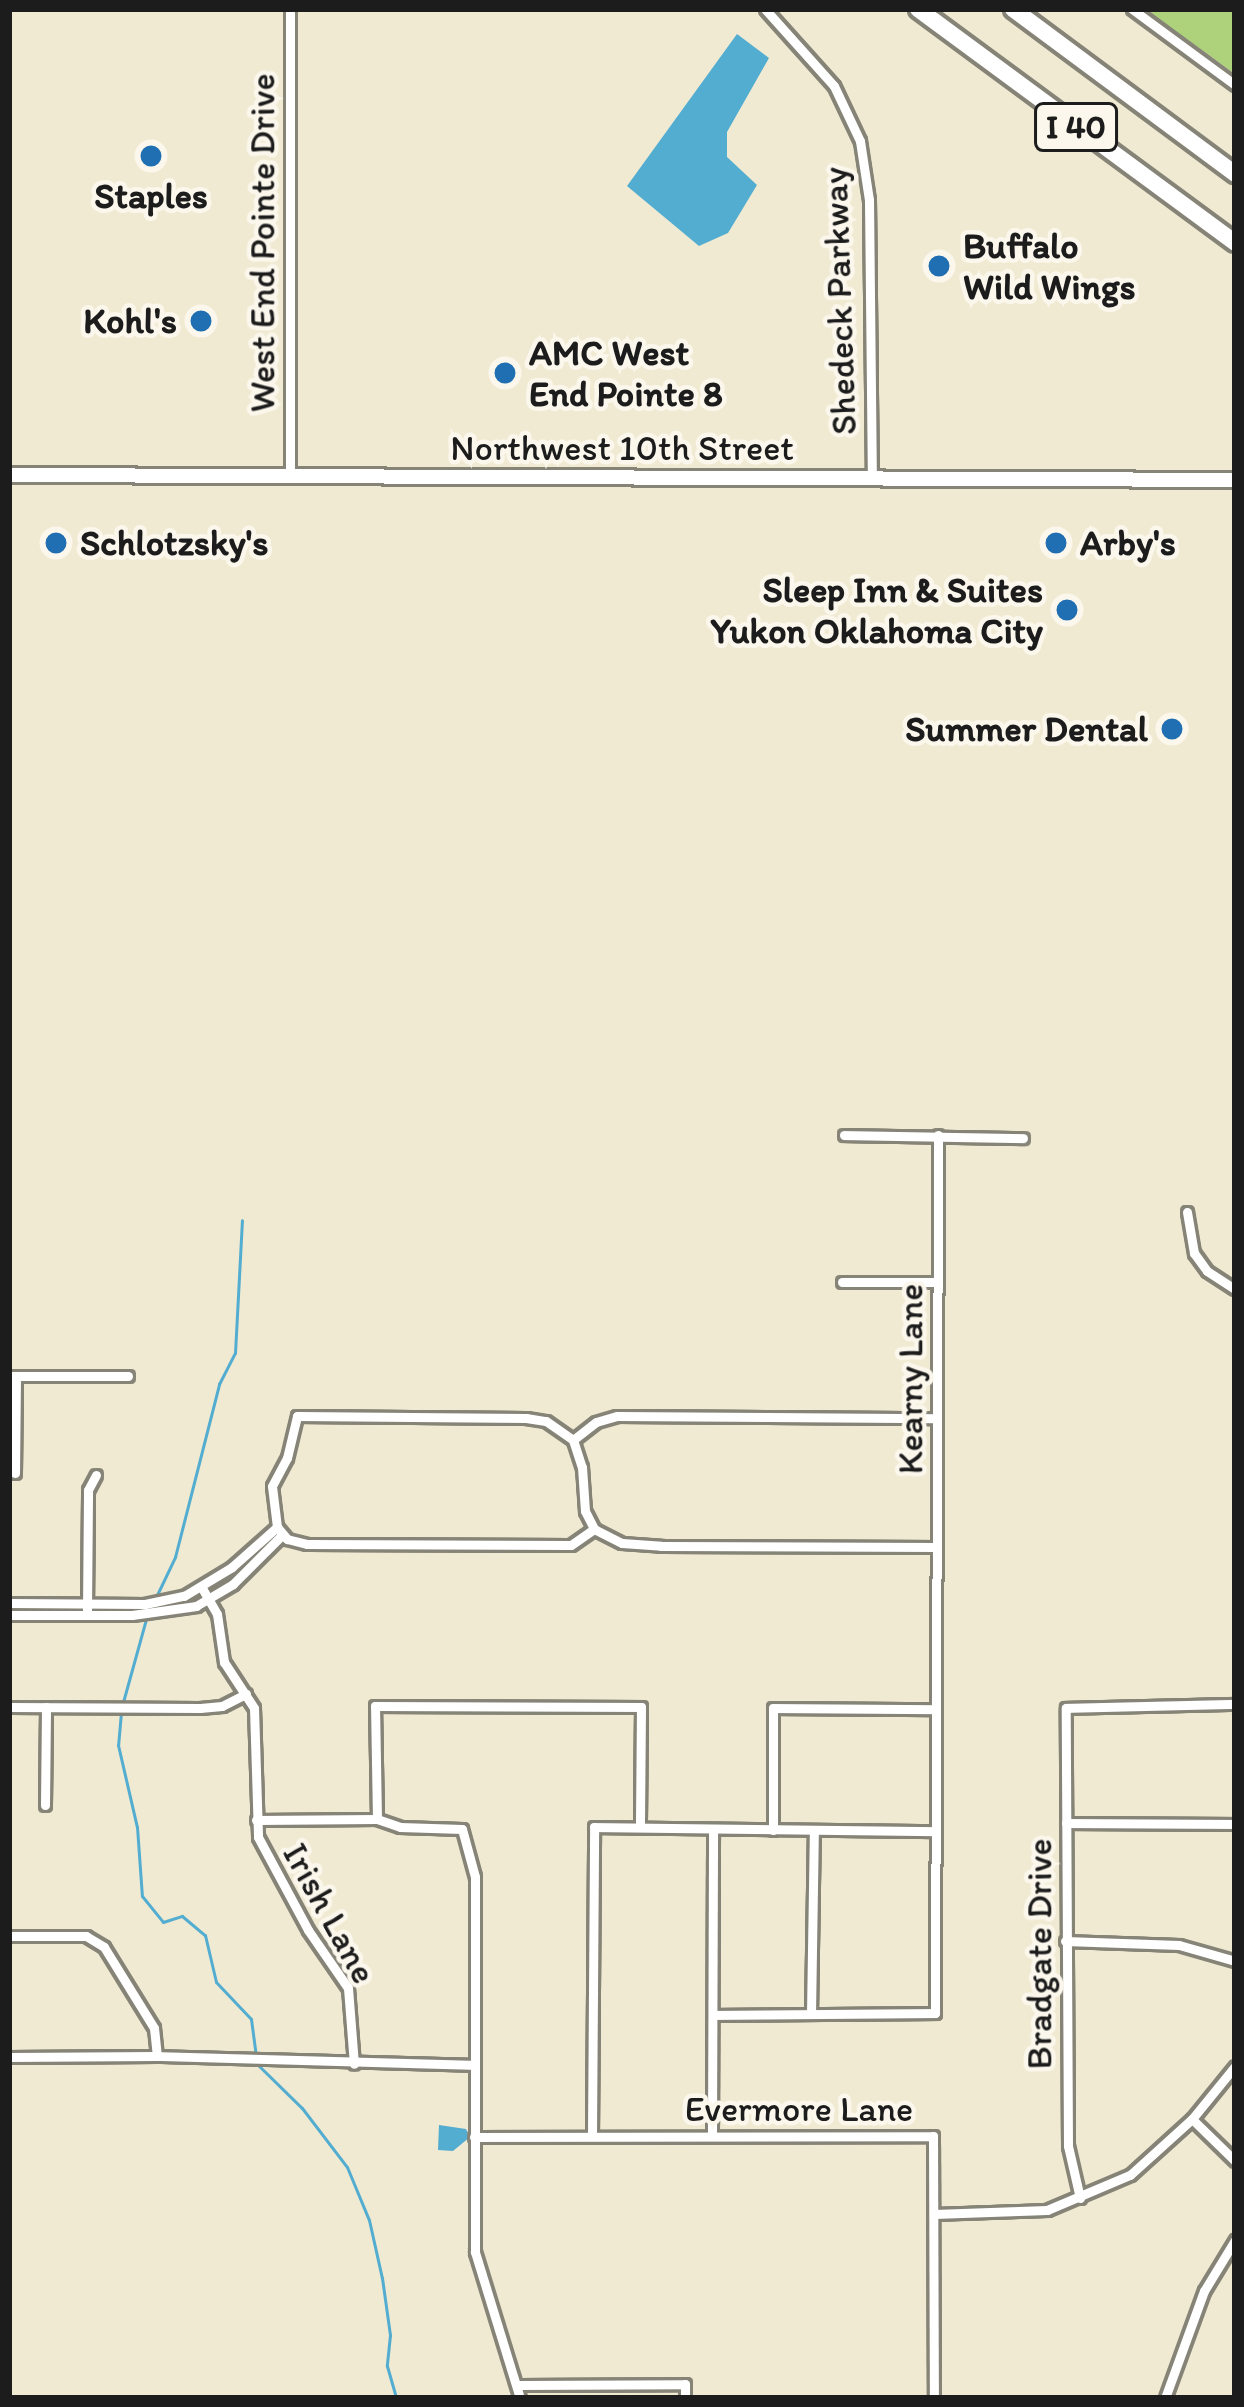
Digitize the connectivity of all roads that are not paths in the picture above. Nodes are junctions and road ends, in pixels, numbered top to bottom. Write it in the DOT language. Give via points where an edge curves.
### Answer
graph roads {
  1 [pos="290,9"];
  2 [pos="765,9"];
  3 [pos="918,9"];
  4 [pos="1013,9"];
  5 [pos="1132,9"];
  6 [pos="1235,85"];
  7 [pos="1235,174"];
  8 [pos="1235,243"];
  9 [pos="9,475"];
  10 [pos="290,476"];
  11 [pos="872,480"];
  12 [pos="1235,480"];
  13 [pos="844,1135"];
  14 [pos="938,1135"];
  15 [pos="1023,1138"];
  16 [pos="1187,1212"];
  17 [pos="842,1282"];
  18 [pos="938,1282"];
  19 [pos="1235,1289"];
  20 [pos="12,1376"];
  21 [pos="128,1376"];
  22 [pos="937,1418"];
  23 [pos="573,1440"];
  24 [pos="15,1473"];
  25 [pos="96,1475"];
  26 [pos="594,1528"];
  27 [pos="280,1531"];
  28 [pos="937,1547"];
  29 [pos="202,1588"];
  30 [pos="210,1598"];
  31 [pos="9,1604"];
  32 [pos="87,1610"];
  33 [pos="9,1615"];
  34 [pos="246,1694"];
  35 [pos="1235,1704"];
  36 [pos="9,1707"];
  37 [pos="46,1707"];
  38 [pos="935,1709"];
  39 [pos="45,1805"];
  40 [pos="377,1819"];
  41 [pos="256,1820"];
  42 [pos="1066,1823"];
  43 [pos="1235,1824"];
  44 [pos="640,1826"];
  45 [pos="713,1830"];
  46 [pos="773,1830"];
  47 [pos="814,1830"];
  48 [pos="935,1831"];
  49 [pos="9,1936"];
  50 [pos="1065,1941"];
  51 [pos="1235,1961"];
  52 [pos="713,2014"];
  53 [pos="811,2014"];
  54 [pos="157,2056"];
  55 [pos="9,2057"];
  56 [pos="354,2063"];
  57 [pos="475,2065"];
  58 [pos="1235,2066"];
  59 [pos="1192,2119"];
  60 [pos="592,2135"];
  61 [pos="712,2136"];
  62 [pos="474,2137"];
  63 [pos="1235,2162"];
  64 [pos="1080,2198"];
  65 [pos="934,2213"];
  66 [pos="1235,2240"];
  67 [pos="518,2385"];
  68 [pos="520,2398"];
  69 [pos="686,2398"];
  70 [pos="934,2398"];
  71 [pos="1165,2398"];
  1 -- 10 [label="street, West End Pointe Drive"];
  2 -- 11 [label="street, Shedeck Parkway" via="834,86 860,142 869,200"];
  3 -- 8 [label="highway, I 40"];
  4 -- 7 [label="highway, I 40"];
  5 -- 6 [label="street"];
  9 -- 10 [label="main road, Northwest 10th Street"];
  10 -- 11 [label="main road, Northwest 10th Street"];
  11 -- 12 [label="main road, Northwest 10th Street"];
  13 -- 14 [label="street"];
  14 -- 15 [label="street"];
  14 -- 18 [label="street, Kearny Lane"];
  16 -- 19 [label="street" via="1194,1253"];
  17 -- 18 [label="street"];
  18 -- 22 [label="street, Kearny Lane"];
  20 -- 21 [label="street"];
  20 -- 24 [label="street"];
  22 -- 23 [label="street" via="617,1416"];
  22 -- 28 [label="street, Kearny Lane"];
  23 -- 26 [label="street"];
  23 -- 27 [label="street" via="526,1418 297,1416 272,1486"];
  25 -- 32 [label="street" via="88,1490"];
  26 -- 27 [label="street" via="571,1545 308,1544"];
  26 -- 28 [label="street" via="622,1543 661,1546"];
  27 -- 29 [label="street"];
  27 -- 30 [label="street"];
  28 -- 38 [label="street, Kearny Lane"];
  29 -- 30 [label="street, Irish Lane"];
  29 -- 32 [label="street"];
  30 -- 32 [label="street" via="167,1613"];
  30 -- 34 [label="street, Irish Lane" via="224,1661"];
  31 -- 32 [label="street"];
  32 -- 33 [label="street"];
  34 -- 37 [label="street" via="200,1708"];
  34 -- 41 [label="street, Irish Lane" via="254,1708"];
  35 -- 42 [label="street, Bradgate Drive" via="1066,1708"];
  36 -- 37 [label="street"];
  37 -- 39 [label="street"];
  38 -- 46 [label="street" via="773,1708"];
  38 -- 48 [label="street, Kearny Lane"];
  40 -- 41 [label="street"];
  40 -- 44 [label="street" via="375,1706 641,1707"];
  40 -- 57 [label="street" via="462,1828 475,1877"];
  41 -- 56 [label="street, Irish Lane" via="262,1852 349,1988"];
  42 -- 43 [label="street"];
  42 -- 50 [label="street, Bradgate Drive"];
  44 -- 45 [label="street"];
  44 -- 60 [label="street" via="594,1827"];
  45 -- 46 [label="street"];
  45 -- 52 [label="street"];
  46 -- 47 [label="street"];
  47 -- 48 [label="street"];
  47 -- 53 [label="street"];
  48 -- 53 [label="street, Kearny Lane" via="935,2013"];
  49 -- 54 [label="street" via="86,1936 104,1947 154,2028"];
  50 -- 51 [label="street" via="1179,1945"];
  50 -- 64 [label="street, Bradgate Drive" via="1068,2146"];
  52 -- 53 [label="street"];
  52 -- 61 [label="street"];
  54 -- 55 [label="street"];
  54 -- 56 [label="street"];
  56 -- 57 [label="street"];
  57 -- 62 [label="street"];
  58 -- 59 [label="street"];
  59 -- 63 [label="street"];
  59 -- 64 [label="street" via="1130,2175"];
  60 -- 61 [label="street, Evermore Lane"];
  60 -- 62 [label="street, Evermore Lane"];
  61 -- 65 [label="street, Evermore Lane" via="933,2136"];
  62 -- 67 [label="street" via="475,2252"];
  64 -- 65 [label="street" via="1033,2211"];
  65 -- 70 [label="street, Evermore Lane"];
  66 -- 71 [label="street" via="1204,2291"];
  67 -- 68 [label="street"];
  67 -- 69 [label="street" via="685,2384"];
}
